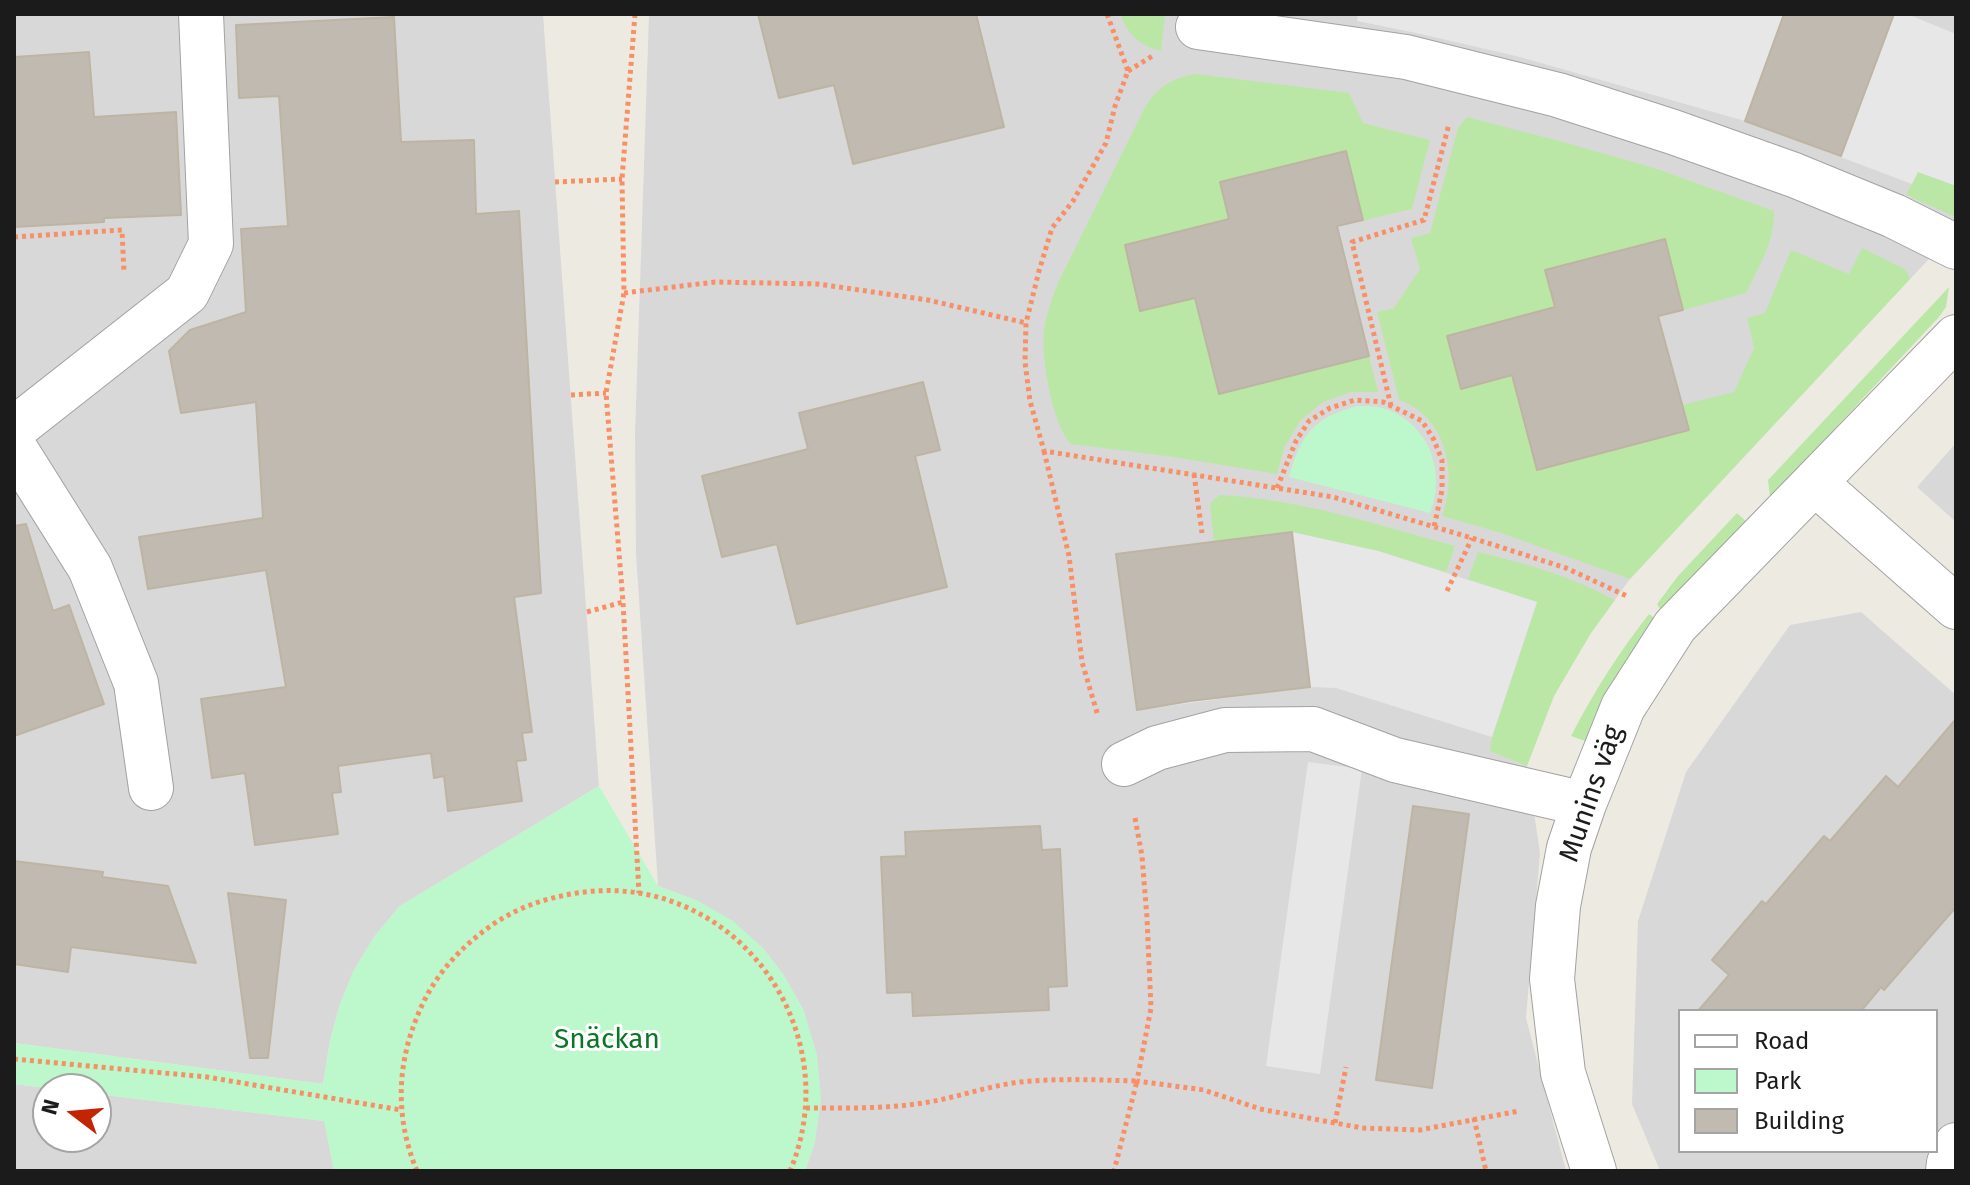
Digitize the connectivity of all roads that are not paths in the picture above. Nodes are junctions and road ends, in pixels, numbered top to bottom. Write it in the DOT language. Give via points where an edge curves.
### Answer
graph roads {
  1 [pos="201,14"];
  2 [pos="1198,27"];
  3 [pos="1956,247"];
  4 [pos="1956,337"];
  5 [pos="14,429"];
  6 [pos="14,447"];
  7 [pos="1815,483"];
  8 [pos="1956,607"];
  9 [pos="1124,764"];
  10 [pos="151,788"];
  11 [pos="1584,804"];
  12 [pos="1956,1145"];
  13 [pos="1594,1171"];
  14 [pos="1948,1171"];
  1 -- 5 [label="street" via="211,244 187,293"];
  2 -- 3 [label="street" via="1406,57 1558,95 1767,165"];
  4 -- 7 [label="street, Munins väg"];
  6 -- 10 [label="street" via="96,582 136,683"];
  7 -- 8 [label="street"];
  7 -- 11 [label="street, Munins väg" via="1675,626 1623,707"];
  9 -- 11 [label="street" via="1157,748 1225,730 1313,729 1395,760"];
  11 -- 13 [label="street, Munins väg" via="1558,906 1552,979 1563,1073"];
  12 -- 14 [label="street"];
}
